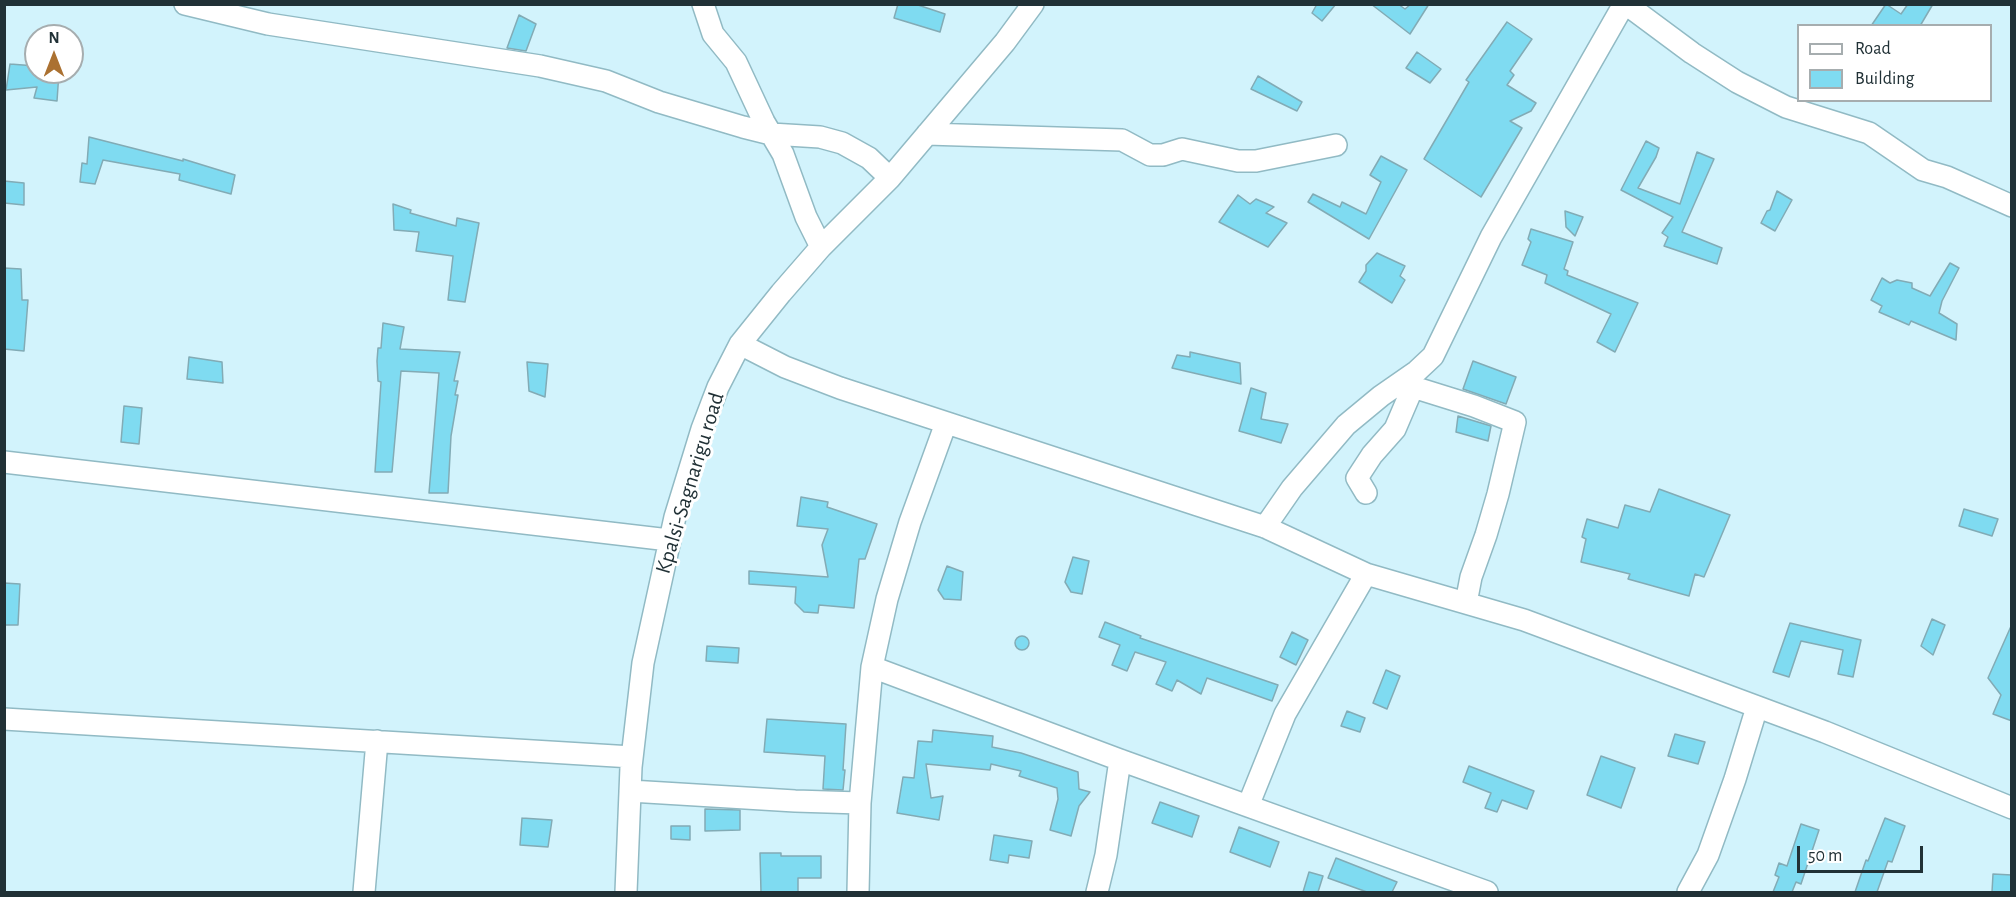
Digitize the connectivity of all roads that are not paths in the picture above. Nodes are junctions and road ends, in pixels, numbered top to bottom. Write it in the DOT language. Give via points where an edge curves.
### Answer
graph roads {
  1 [pos="185,4"];
  2 [pos="232,4"];
  3 [pos="703,4"];
  4 [pos="1032,4"];
  5 [pos="1625,4"];
  6 [pos="254,21"];
  7 [pos="771,134"];
  8 [pos="927,134"];
  9 [pos="1336,146"];
  10 [pos="890,178"];
  11 [pos="2012,206"];
  12 [pos="820,247"];
  13 [pos="740,344"];
  14 [pos="946,423"];
  15 [pos="4,462"];
  16 [pos="1366,493"];
  17 [pos="1265,527"];
  18 [pos="669,540"];
  19 [pos="1366,574"];
  20 [pos="1466,603"];
  21 [pos="872,667"];
  22 [pos="1757,707"];
  23 [pos="4,718"];
  24 [pos="377,741"];
  25 [pos="632,757"];
  26 [pos="1120,760"];
  27 [pos="630,791"];
  28 [pos="860,802"];
  29 [pos="1248,806"];
  30 [pos="2012,808"];
  31 [pos="364,892"];
  32 [pos="626,892"];
  33 [pos="858,892"];
  34 [pos="1097,892"];
  35 [pos="1487,892"];
  36 [pos="1688,892"];
  1 -- 6 [label="street"];
  2 -- 6 [label="street"];
  3 -- 7 [label="street" via="713,34 736,62"];
  4 -- 8 [label="street, Kpalsi-Sagnarigu road"];
  5 -- 11 [label="street" via="1737,82 1786,107 1869,133 1923,171 1947,177"];
  5 -- 17 [label="street" via="1491,237 1433,356 1346,425 1292,488"];
  6 -- 7 [label="street" via="540,66 606,81 659,102"];
  7 -- 10 [label="street" via="812,136 842,144 869,158"];
  7 -- 12 [label="street" via="783,154"];
  8 -- 9 [label="street" via="1122,140 1150,155 1182,149 1238,161"];
  8 -- 10 [label="street, Kpalsi-Sagnarigu road"];
  10 -- 12 [label="street, Kpalsi-Sagnarigu road"];
  12 -- 13 [label="street, Kpalsi-Sagnarigu road"];
  13 -- 14 [label="street" via="796,371"];
  13 -- 18 [label="street, Kpalsi-Sagnarigu road" via="702,429"];
  14 -- 17 [label="street"];
  14 -- 21 [label="street" via="910,522"];
  15 -- 18 [label="street"];
  16 -- 20 [label="street" via="1357,478 1395,429 1413,387 1515,422"];
  17 -- 19 [label="street"];
  18 -- 25 [label="street, Kpalsi-Sagnarigu road" via="644,663"];
  19 -- 20 [label="street"];
  19 -- 29 [label="street" via="1286,714"];
  20 -- 22 [label="street" via="1524,620"];
  21 -- 26 [label="street"];
  21 -- 28 [label="street"];
  22 -- 30 [label="street"];
  22 -- 36 [label="street" via="1708,855"];
  23 -- 24 [label="street"];
  24 -- 25 [label="street"];
  24 -- 31 [label="street"];
  25 -- 27 [label="street, Kpalsi-Sagnarigu road"];
  26 -- 29 [label="street"];
  26 -- 34 [label="street"];
  27 -- 28 [label="street"];
  27 -- 32 [label="street, Kpalsi-Sagnarigu road"];
  28 -- 33 [label="street"];
  29 -- 35 [label="street"];
}
